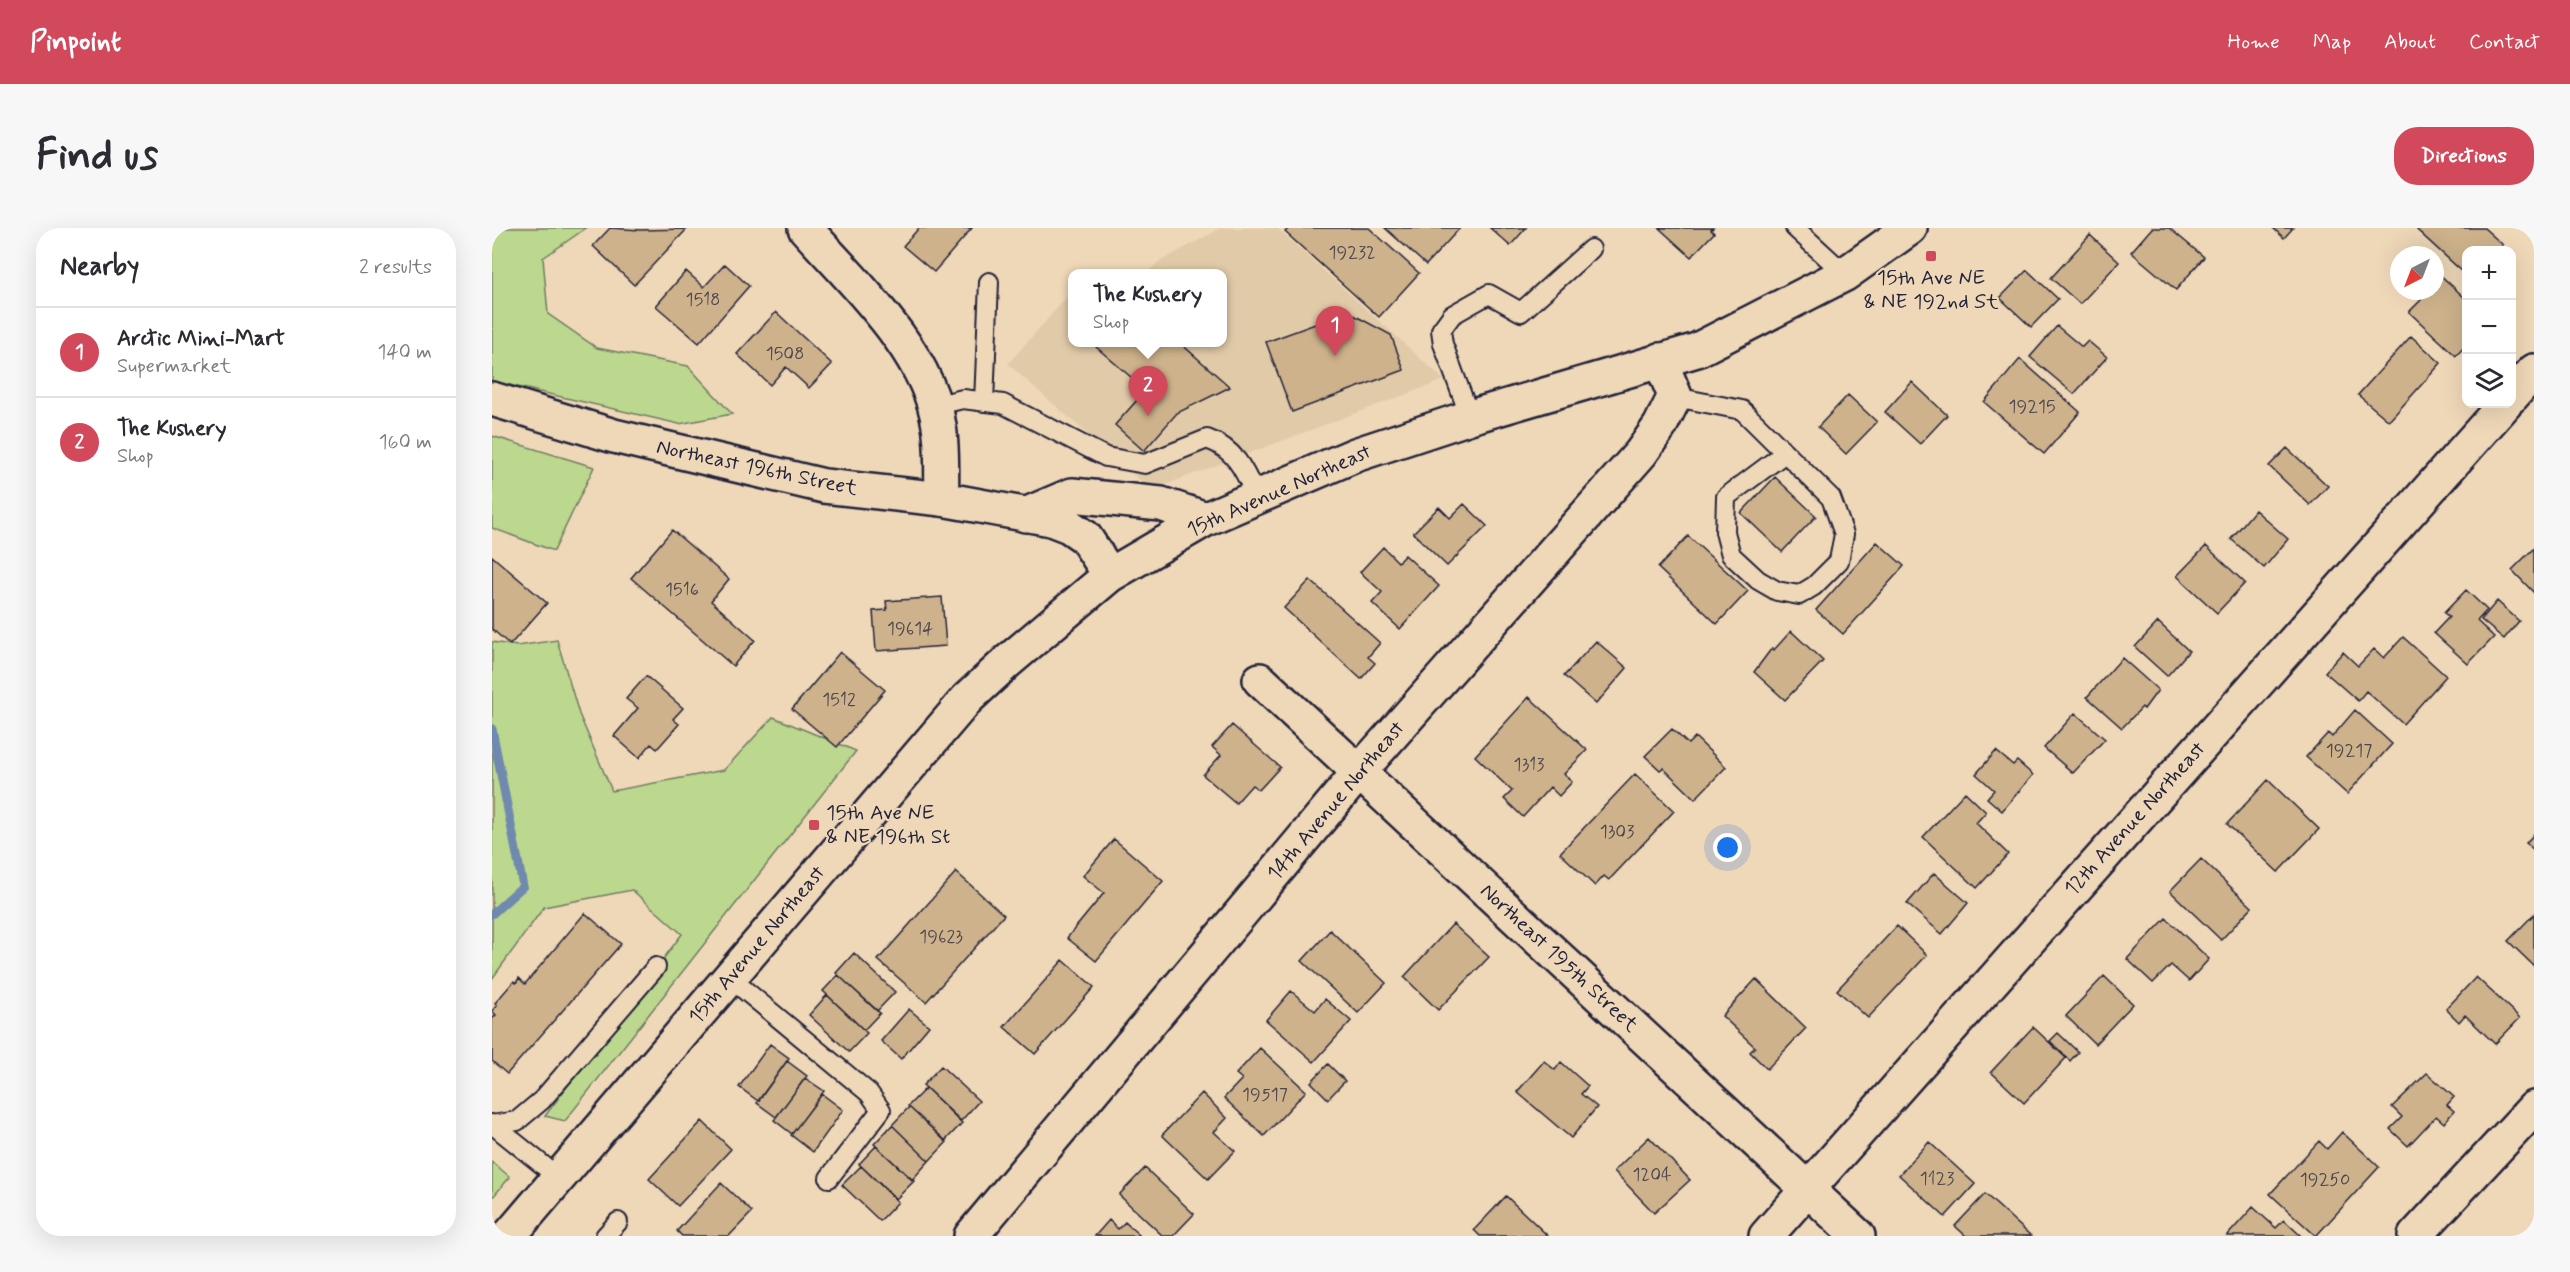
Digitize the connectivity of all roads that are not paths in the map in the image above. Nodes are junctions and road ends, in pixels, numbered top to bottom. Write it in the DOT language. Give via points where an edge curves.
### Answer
graph roads {
  1 [pos="805,228"];
  2 [pos="1795,228"];
  3 [pos="1910,228"];
  4 [pos="1591,249"];
  5 [pos="1845,274"];
  6 [pos="989,282"];
  7 [pos="1660,360"];
  8 [pos="2534,371"];
  9 [pos="2516,391"];
  10 [pos="1675,397"];
  11 [pos="492,399"];
  12 [pos="984,402"];
  13 [pos="933,406"];
  14 [pos="2501,408"];
  15 [pos="1470,417"];
  16 [pos="1785,453"];
  17 [pos="1257,498"];
  18 [pos="942,500"];
  19 [pos="1025,515"];
  20 [pos="1206,519"];
  21 [pos="1110,575"];
  22 [pos="1260,680"];
  23 [pos="1359,772"];
  24 [pos="656,967"];
  25 [pos="730,978"];
  26 [pos="2534,1108"];
  27 [pos="492,1125"];
  28 [pos="559,1178"];
  29 [pos="829,1178"];
  30 [pos="1806,1188"];
  31 [pos="618,1221"];
  32 [pos="509,1236"];
  33 [pos="605,1236"];
  34 [pos="971,1236"];
  35 [pos="1766,1236"];
  36 [pos="1858,1236"];
  37 [pos="2415,1236"];
  1 -- 13 [label="street" via="878,310 920,368"];
  2 -- 5 [label="lane"];
  3 -- 5 [label="street, 15th Avenue Northeast"];
  4 -- 15 [label="lane" via="1521,312 1489,294 1452,315 1441,330"];
  5 -- 7 [label="street, 15th Avenue Northeast" via="1696,350"];
  6 -- 12 [label="lane"];
  7 -- 10 [label="street"];
  7 -- 15 [label="street, 15th Avenue Northeast"];
  8 -- 9 [label="street"];
  10 -- 16 [label="lane" via="1742,410"];
  10 -- 23 [label="street, 14th Avenue Northeast" via="1641,453"];
  11 -- 18 [label="street, Northeast 196th Street" via="614,436 824,486"];
  12 -- 13 [label="lane" via="963,399"];
  12 -- 17 [label="lane" via="1003,404 1106,457 1145,464 1207,439 1220,444 1240,462"];
  13 -- 18 [label="street" via="939,425"];
  14 -- 30 [label="street, 12th Avenue Northeast"];
  15 -- 17 [label="street, 15th Avenue Northeast" via="1355,455"];
  16 -- 16 [label="lane" via="1831,498 1844,534 1839,561 1799,595 1777,591 1758,580 1731,555 1725,532 1726,496"];
  17 -- 20 [label="street, 15th Avenue Northeast"];
  18 -- 19 [label="street, Northeast 196th Street"];
  19 -- 20 [label="street" via="1072,495 1161,504"];
  19 -- 21 [label="street, Northeast 196th Street" via="1051,519 1077,531"];
  20 -- 21 [label="street, 15th Avenue Northeast"];
  21 -- 25 [label="street, 15th Avenue Northeast" via="967,699"];
  22 -- 23 [label="street, Northeast 195th Street"];
  23 -- 30 [label="street, Northeast 195th Street"];
  23 -- 34 [label="street, 14th Avenue Northeast"];
  24 -- 27 [label="lane" via="542,1100 517,1121"];
  25 -- 28 [label="street, 15th Avenue Northeast"];
  25 -- 29 [label="lane" via="869,1093 881,1110"];
  26 -- 37 [label="street"];
  27 -- 28 [label="lane"];
  28 -- 32 [label="street, 15th Avenue Northeast"];
  30 -- 35 [label="street, 12th Avenue Northeast"];
  30 -- 36 [label="street, Northeast 195th Street"];
  31 -- 33 [label="lane"];
}
